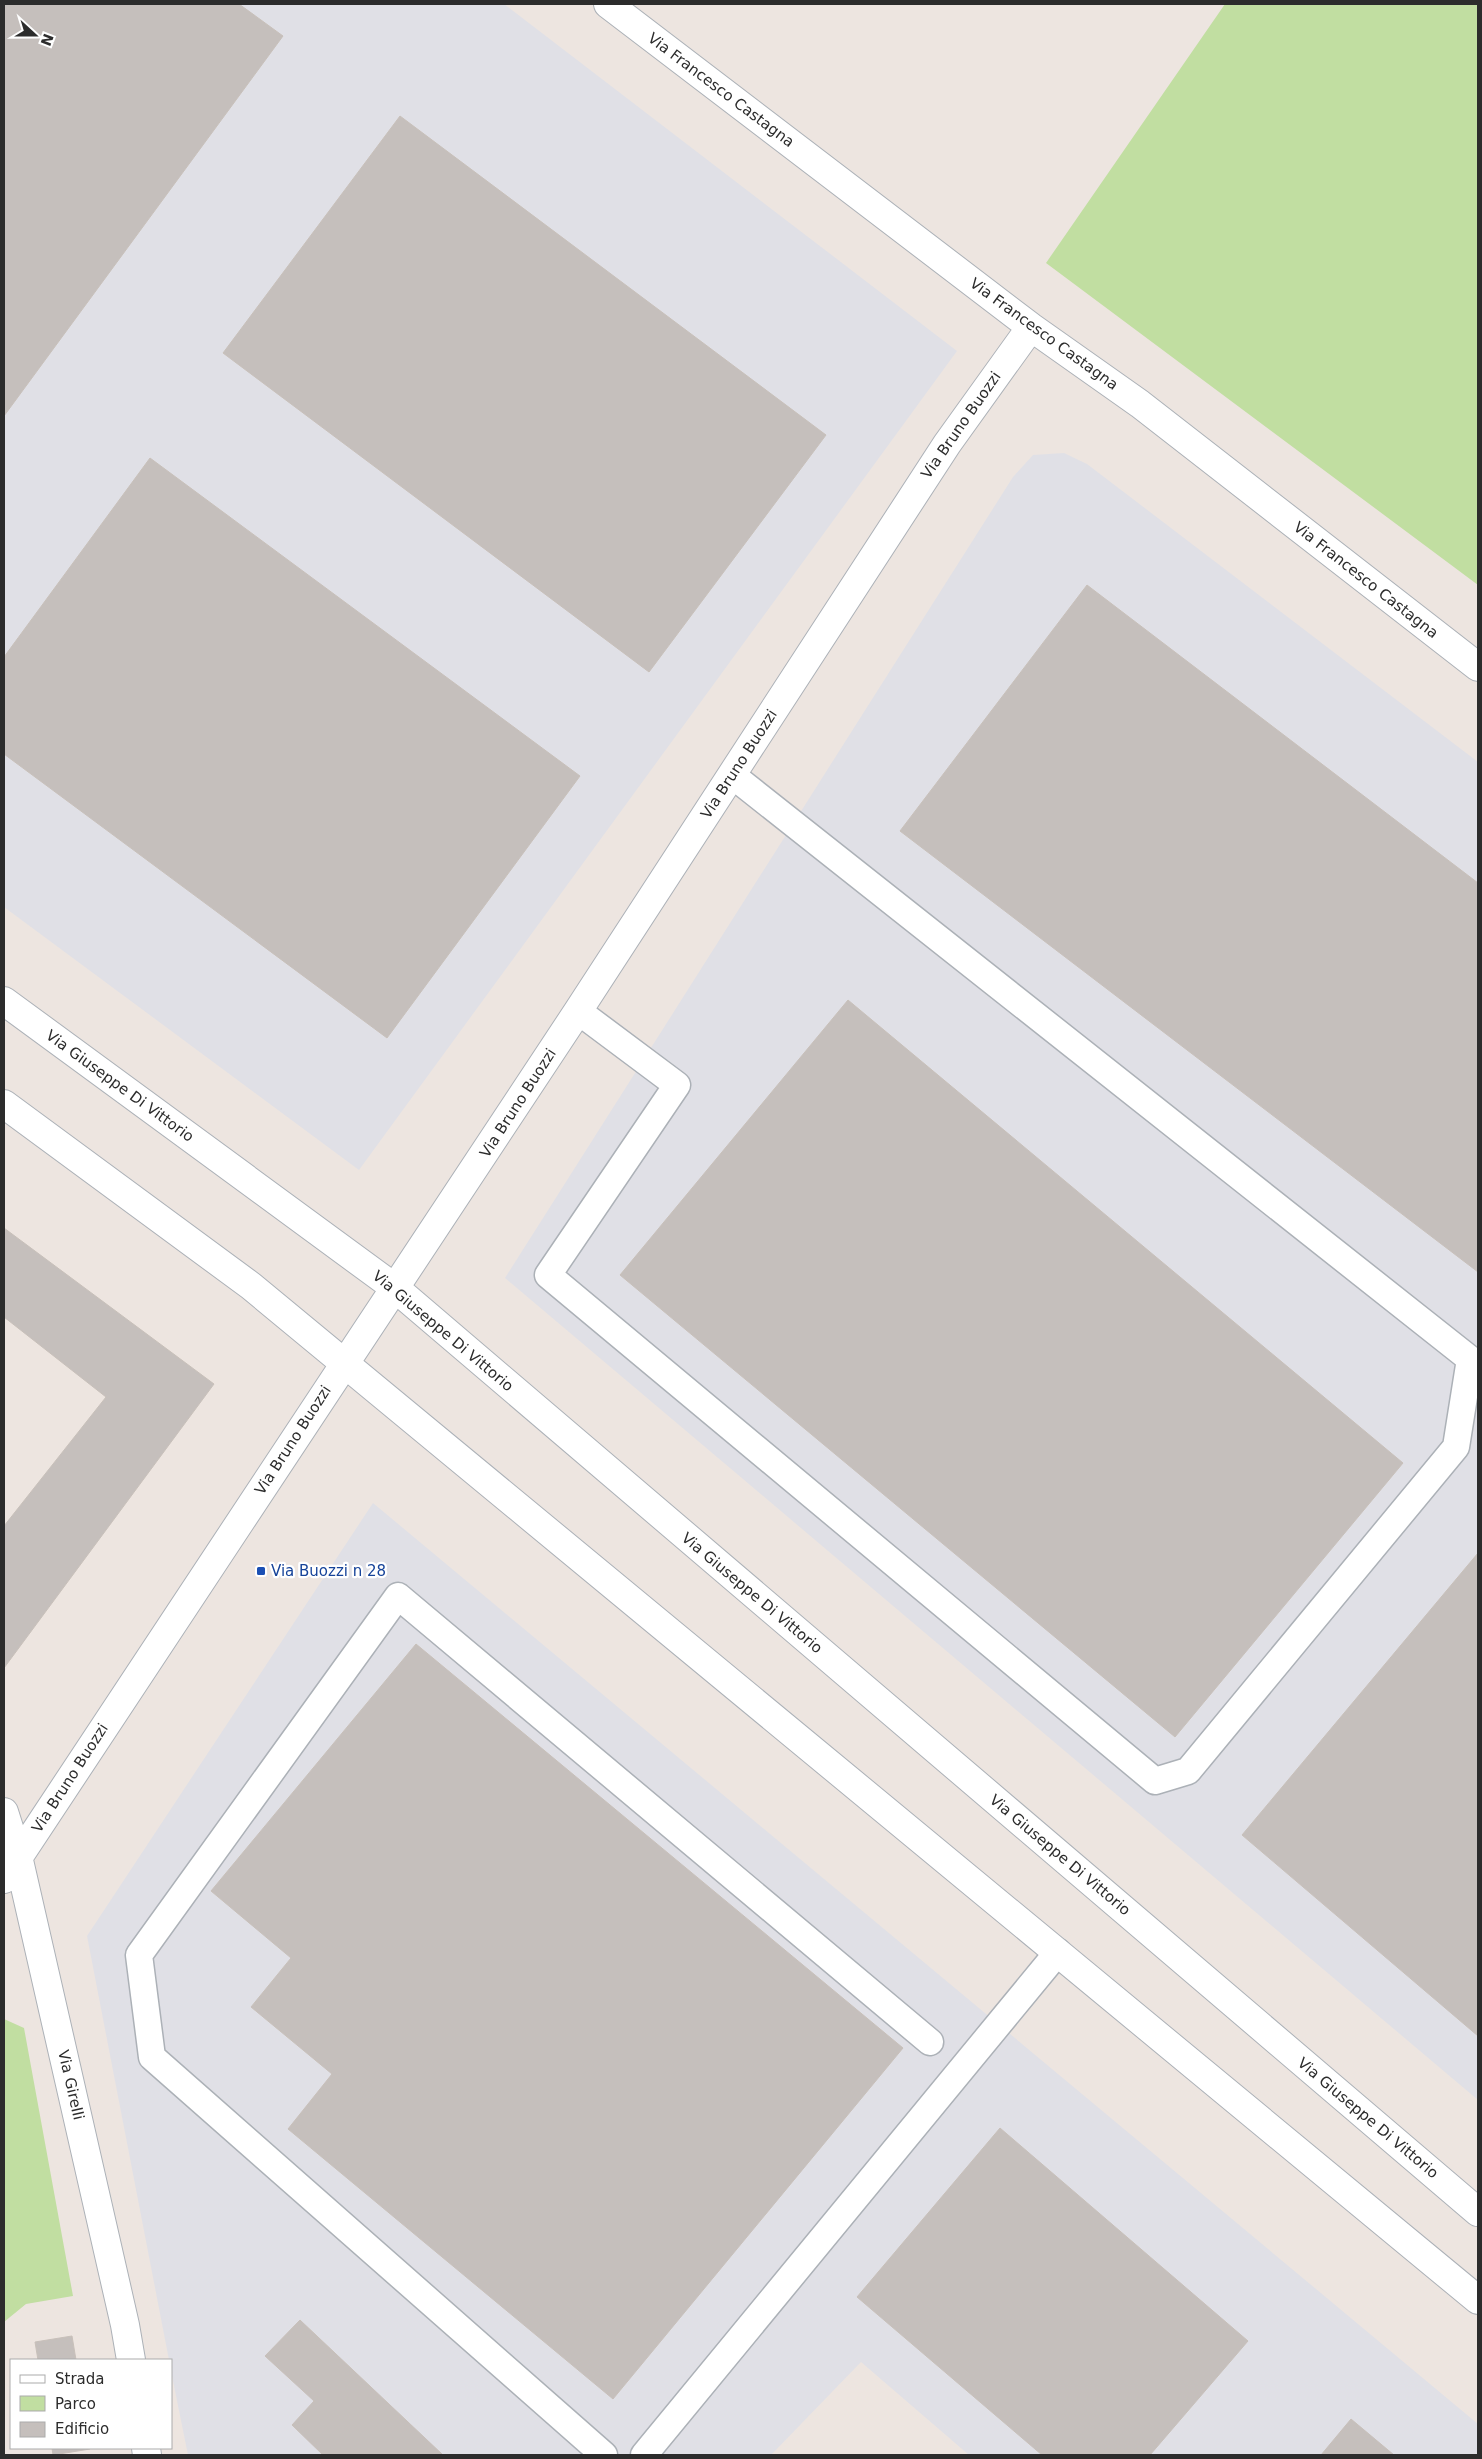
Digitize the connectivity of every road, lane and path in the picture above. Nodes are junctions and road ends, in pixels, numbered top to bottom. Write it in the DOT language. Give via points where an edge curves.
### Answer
graph roads {
  1 [pos="608,4"];
  2 [pos="1031,327"];
  3 [pos="1478,667"];
  4 [pos="732,775"];
  5 [pos="4,1001"];
  6 [pos="578,1011"];
  7 [pos="4,1104"];
  8 [pos="395,1288"];
  9 [pos="344,1363"];
  10 [pos="4,1812"];
  11 [pos="18,1856"];
  12 [pos="4,1879"];
  13 [pos="1058,1952"];
  14 [pos="930,2042"];
  15 [pos="1478,2212"];
  16 [pos="1478,2300"];
  17 [pos="131,2359"];
  18 [pos="604,2455"];
  19 [pos="644,2455"];
  1 -- 2 [label="street, Via Francesco Castagna"];
  2 -- 3 [label="street, Via Francesco Castagna" via="1140,404"];
  2 -- 4 [label="street, Via Bruno Buozzi" via="947,444"];
  4 -- 6 [label="street, Via Bruno Buozzi"];
  4 -- 6 [label="lane" via="1470,1359 1456,1447 1188,1771 1155,1781 548,1275 677,1085"];
  5 -- 8 [label="street, Via Giuseppe Di Vittorio"];
  6 -- 8 [label="street, Via Bruno Buozzi"];
  7 -- 9 [label="street" via="251,1286"];
  8 -- 9 [label="street, Via Bruno Buozzi"];
  8 -- 15 [label="street, Via Giuseppe Di Vittorio"];
  9 -- 11 [label="street, Via Bruno Buozzi"];
  9 -- 13 [label="street"];
  10 -- 11 [label="street, Via Girelli"];
  11 -- 12 [label="street, Via Bruno Buozzi"];
  11 -- 17 [label="street, Via Girelli"];
  13 -- 16 [label="street"];
  13 -- 19 [label="lane"];
  14 -- 18 [label="lane" via="398,1596 140,1955 152,2057"];
}
